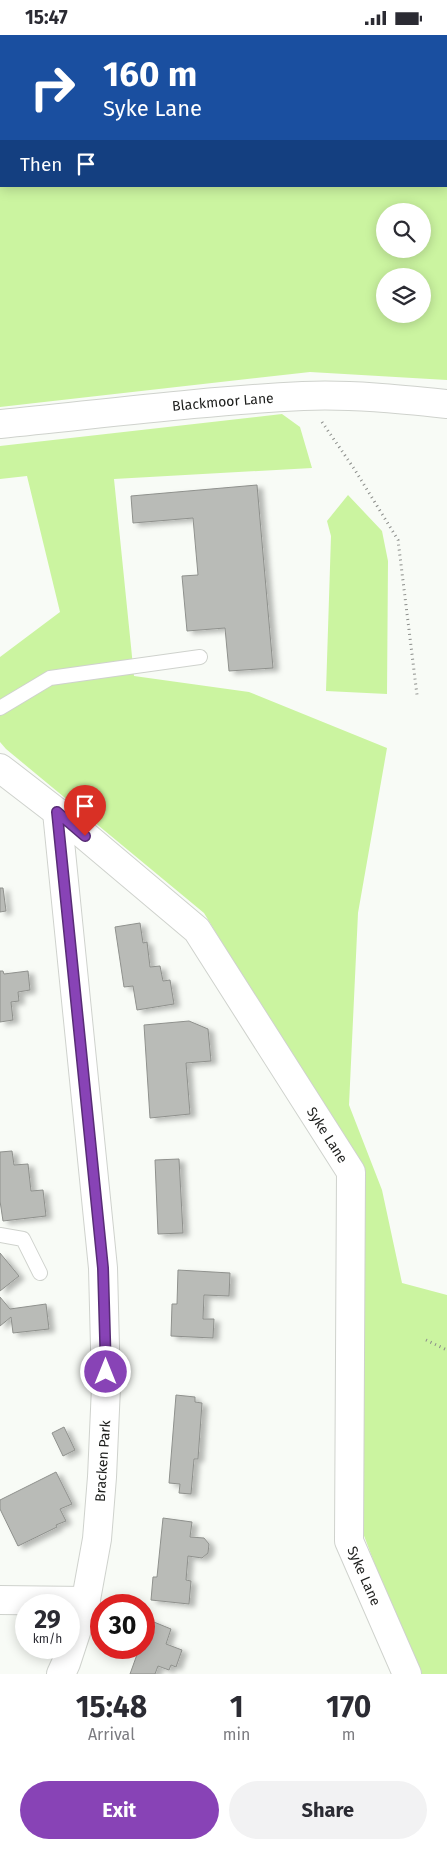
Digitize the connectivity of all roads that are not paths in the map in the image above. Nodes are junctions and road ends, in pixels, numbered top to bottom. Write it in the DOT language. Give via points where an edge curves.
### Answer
graph roads {
  1 [pos="447,404"];
  2 [pos="0,424"];
  3 [pos="200,657"];
  4 [pos="0,708"];
  5 [pos="0,768"];
  6 [pos="57,812"];
  7 [pos="0,1235"];
  8 [pos="40,1273"];
  9 [pos="0,1600"];
  10 [pos="86,1601"];
  11 [pos="61,1674"];
  12 [pos="407,1674"];
  1 -- 2 [label="street, Blackmoor Lane" via="396,398 305,396"];
  3 -- 4 [label="lane" via="50,678"];
  5 -- 6 [label="street, Syke Lane"];
  6 -- 10 [label="street, Bracken Park" via="103,1268 106,1343 102,1477 97,1539"];
  6 -- 12 [label="street, Syke Lane" via="197,930 350,1172 349,1541"];
  7 -- 8 [label="lane" via="23,1239"];
  9 -- 10 [label="street"];
  10 -- 11 [label="street, Bracken Park"];
}
